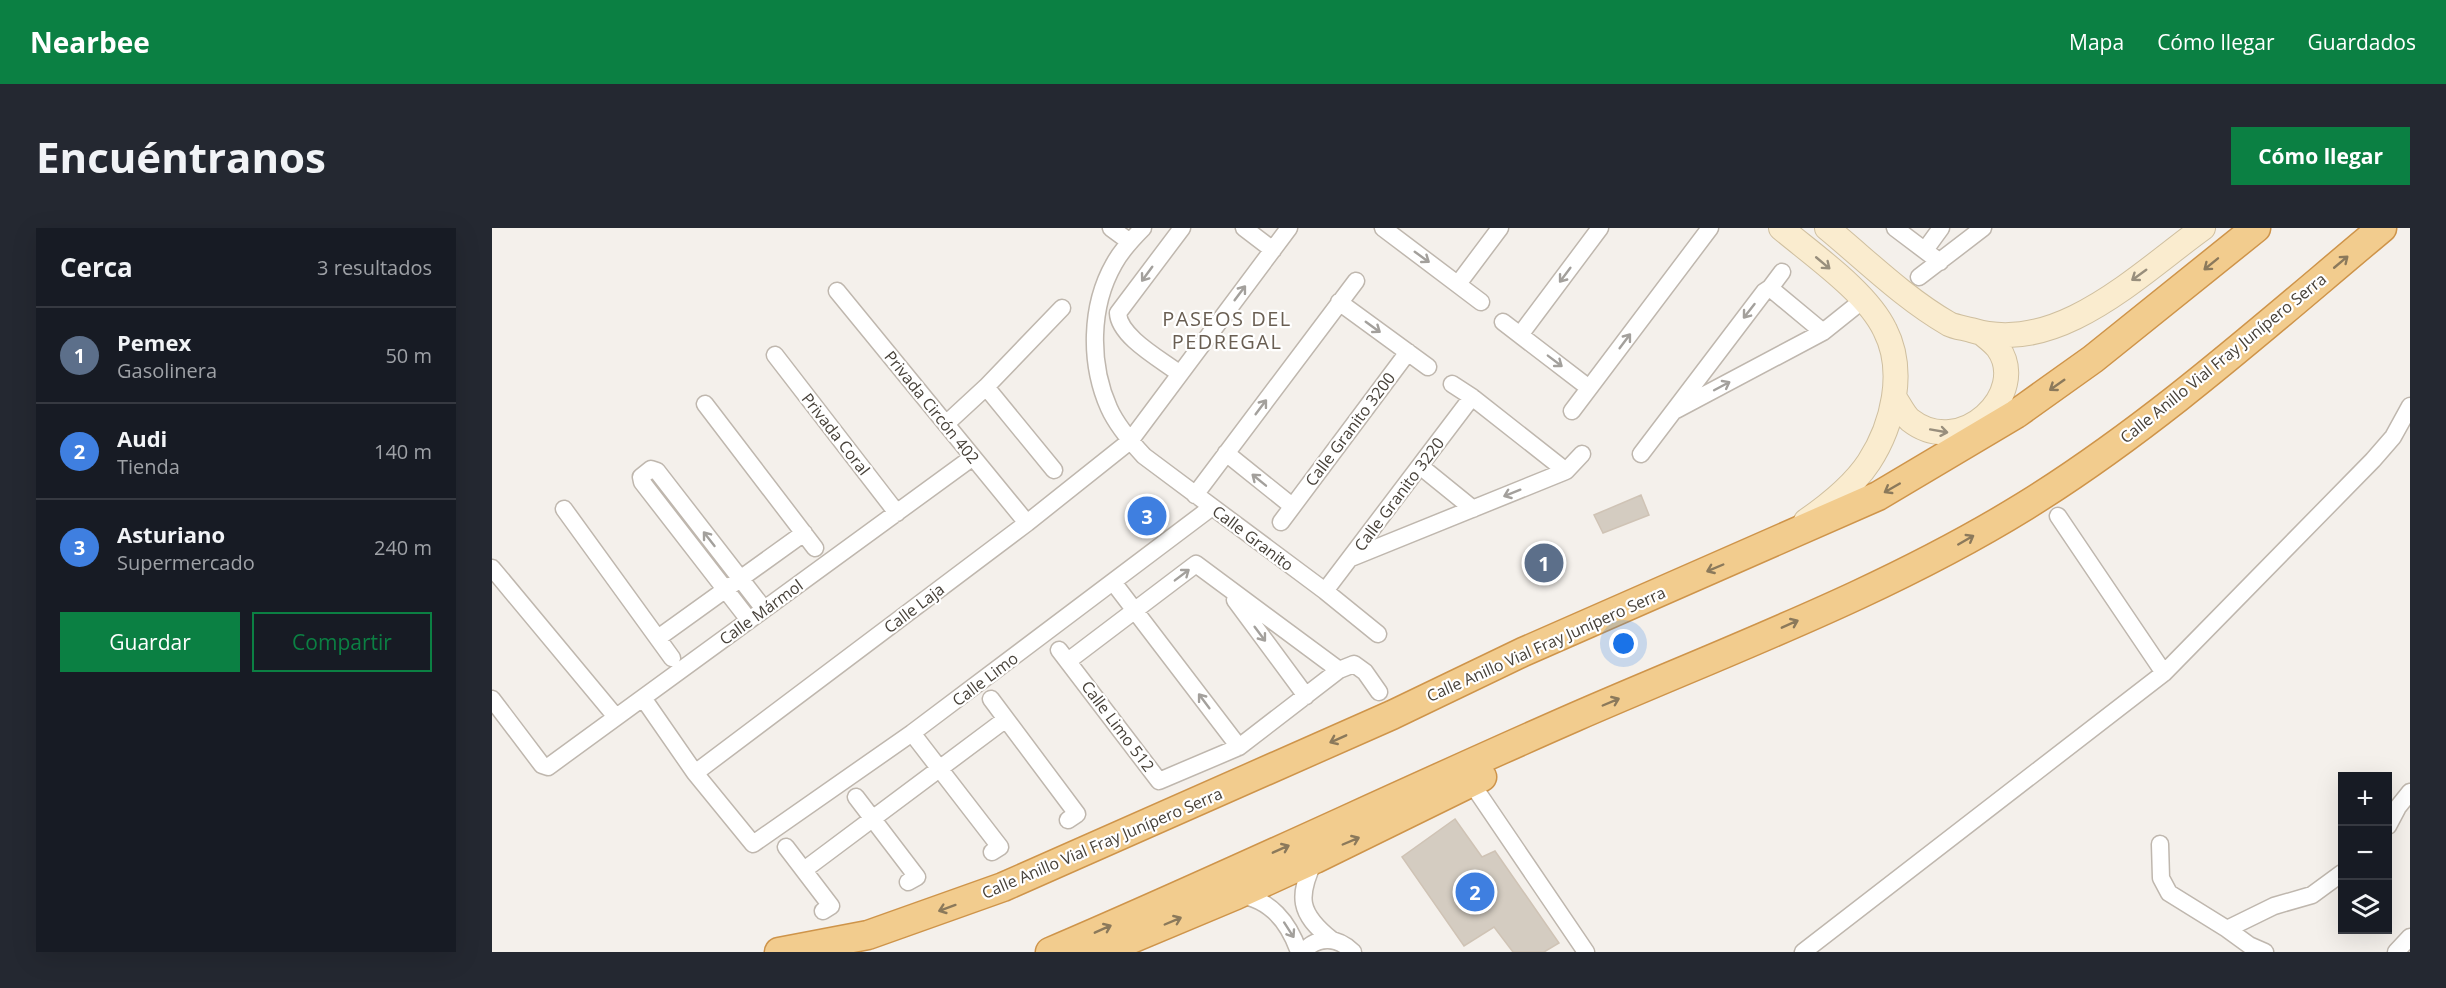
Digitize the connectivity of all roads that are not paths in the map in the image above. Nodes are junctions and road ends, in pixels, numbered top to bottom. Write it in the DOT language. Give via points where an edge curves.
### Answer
graph roads {
  1 [pos="1112,228"];
  2 [pos="1143,228"];
  3 [pos="1182,228"];
  4 [pos="1244,228"];
  5 [pos="1288,228"];
  6 [pos="1500,228"];
  7 [pos="1600,228"];
  8 [pos="1710,228"];
  9 [pos="1781,228"];
  10 [pos="1828,228"];
  11 [pos="1895,228"];
  12 [pos="1941,228"];
  13 [pos="1983,228"];
  14 [pos="2204,228"];
  15 [pos="2256,228"];
  16 [pos="2382,228"];
  17 [pos="1386,229"];
  18 [pos="1130,242"];
  19 [pos="1272,250"];
  20 [pos="1925,250"];
  21 [pos="1940,262"];
  22 [pos="1782,272"];
  23 [pos="1919,277"];
  24 [pos="1356,281"];
  25 [pos="1458,284"];
  26 [pos="1770,288"];
  27 [pos="837,291"];
  28 [pos="1863,300"];
  29 [pos="1339,302"];
  30 [pos="1480,302"];
  31 [pos="1062,308"];
  32 [pos="1503,322"];
  33 [pos="1823,332"];
  34 [pos="1520,335"];
  35 [pos="1984,335"];
  36 [pos="1408,352"];
  37 [pos="775,356"];
  38 [pos="1428,368"];
  39 [pos="1180,374"];
  40 [pos="1452,384"];
  41 [pos="986,387"];
  42 [pos="1589,388"];
  43 [pos="1472,397"];
  44 [pos="1894,398"];
  45 [pos="705,404"];
  46 [pos="2410,406"];
  47 [pos="1572,411"];
  48 [pos="1670,414"];
  49 [pos="947,423"];
  50 [pos="1130,441"];
  51 [pos="1226,453"];
  52 [pos="1582,454"];
  53 [pos="1641,454"];
  54 [pos="973,457"];
  55 [pos="1420,466"];
  56 [pos="1054,470"];
  57 [pos="1566,471"];
  58 [pos="1195,495"];
  59 [pos="1292,506"];
  60 [pos="1212,507"];
  61 [pos="564,509"];
  62 [pos="1473,509"];
  63 [pos="897,513"];
  64 [pos="2058,516"];
  65 [pos="1281,522"];
  66 [pos="1027,523"];
  67 [pos="804,532"];
  68 [pos="1769,545"];
  69 [pos="815,548"];
  70 [pos="1351,558"];
  71 [pos="492,568"];
  72 [pos="740,579"];
  73 [pos="1113,582"];
  74 [pos="1225,587"];
  75 [pos="725,590"];
  76 [pos="1325,591"];
  77 [pos="764,609"];
  78 [pos="1135,610"];
  79 [pos="749,620"];
  80 [pos="1378,634"];
  81 [pos="658,638"];
  82 [pos="672,658"];
  83 [pos="1339,670"];
  84 [pos="2164,673"];
  85 [pos="1379,692"];
  86 [pos="1306,696"];
  87 [pos="643,698"];
  88 [pos="492,699"];
  89 [pos="991,699"];
  90 [pos="616,717"];
  91 [pos="1576,717"];
  92 [pos="1006,719"];
  93 [pos="912,733"];
  94 [pos="1239,747"];
  95 [pos="939,768"];
  96 [pos="695,773"];
  97 [pos="1472,784"];
  98 [pos="2410,792"];
  99 [pos="856,797"];
  100 [pos="872,818"];
  101 [pos="2392,818"];
  102 [pos="1068,820"];
  103 [pos="2160,844"];
  104 [pos="786,846"];
  105 [pos="992,852"];
  106 [pos="1315,859"];
  107 [pos="804,870"];
  108 [pos="2338,877"];
  109 [pos="908,882"];
  110 [pos="1236,895"];
  111 [pos="823,911"];
  112 [pos="2227,929"];
  113 [pos="2410,937"];
  114 [pos="1332,940"];
  115 [pos="779,952"];
  116 [pos="1050,952"];
  117 [pos="1100,952"];
  118 [pos="1301,952"];
  119 [pos="1353,952"];
  120 [pos="1586,952"];
  121 [pos="1803,952"];
  122 [pos="2265,952"];
  123 [pos="2396,952"];
  1 -- 18 [label="street"];
  2 -- 18 [label="street, Calle Granito"];
  3 -- 39 [label="street, one-way" via="1118,314 1121,327 1130,337"];
  4 -- 19 [label="street"];
  5 -- 19 [label="street"];
  6 -- 25 [label="street"];
  7 -- 34 [label="street, one-way"];
  42 -- 8 [label="street, one-way"];
  9 -- 28 [label="main road, one-way"];
  10 -- 35 [label="main road" via="1889,282 1951,325"];
  11 -- 20 [label="street"];
  12 -- 20 [label="street"];
  13 -- 21 [label="street"];
  14 -- 35 [label="main road, one-way" via="2085,314 2037,332"];
  15 -- 68 [label="highway, Calle Anillo Vial Fray Junípero Serra, one-way" via="2093,359 2016,414 1878,496"];
  91 -- 16 [label="highway, Calle Anillo Vial Fray Junípero Serra, one-way" via="1846,599 1947,551 2024,507 2085,468 2172,403"];
  17 -- 25 [label="street, one-way"];
  18 -- 50 [label="street, Calle Granito" via="1114,264 1099,298 1095,334 1098,374 1109,408"];
  39 -- 19 [label="street, one-way"];
  20 -- 21 [label="street"];
  21 -- 23 [label="street"];
  22 -- 26 [label="street"];
  24 -- 29 [label="street"];
  25 -- 30 [label="street"];
  26 -- 33 [label="street"];
  26 -- 48 [label="street, one-way"];
  27 -- 49 [label="street, Privada Circón 402"];
  28 -- 33 [label="street"];
  28 -- 44 [label="main road" via="1886,330 1894,367"];
  29 -- 36 [label="street, one-way"];
  51 -- 29 [label="street, one-way"];
  31 -- 41 [label="street"];
  32 -- 34 [label="street"];
  48 -- 33 [label="street, one-way"];
  34 -- 42 [label="street, one-way"];
  44 -- 35 [label="main road, one-way" via="1910,420 1930,430 1950,433 1968,429 1998,401 2005,384 1999,349"];
  36 -- 38 [label="street"];
  36 -- 59 [label="street, Calle Granito 3200"];
  37 -- 63 [label="street, Privada Coral"];
  39 -- 50 [label="street"];
  40 -- 43 [label="street"];
  41 -- 49 [label="street"];
  41 -- 56 [label="street"];
  42 -- 47 [label="street"];
  43 -- 55 [label="street, Calle Granito 3220"];
  43 -- 57 [label="street"];
  44 -- 68 [label="main road" via="1870,461 1853,482"];
  45 -- 67 [label="street"];
  46 -- 84 [label="street" via="2393,437 2373,460"];
  48 -- 53 [label="street"];
  49 -- 54 [label="street, Privada Circón 402"];
  50 -- 58 [label="street, Calle Granito"];
  50 -- 66 [label="street, Calle Laja"];
  51 -- 58 [label="street"];
  59 -- 51 [label="street, one-way"];
  52 -- 57 [label="street"];
  54 -- 63 [label="street, Calle Mármol"];
  54 -- 66 [label="street, Privada Circón 402"];
  55 -- 62 [label="street"];
  55 -- 70 [label="street, Calle Granito 3220"];
  57 -- 62 [label="street, one-way"];
  58 -- 60 [label="street, Calle Granito"];
  59 -- 65 [label="street, Calle Granito 3200"];
  60 -- 73 [label="street, Calle Limo"];
  60 -- 76 [label="street, Calle Granito"];
  61 -- 81 [label="street"];
  62 -- 70 [label="street"];
  63 -- 77 [label="street, Calle Mármol"];
  64 -- 84 [label="street"];
  66 -- 96 [label="street, Calle Laja"];
  67 -- 69 [label="street"];
  67 -- 72 [label="street"];
  68 -- 115 [label="highway, Calle Anillo Vial Fray Junípero Serra, one-way" via="1003,887 868,935"];
  70 -- 76 [label="street, Calle Granito 3220"];
  71 -- 90 [label="street"];
  72 -- 75 [label="street"];
  72 -- 75 [label="street, one-way" via="657,471 651,469 641,477 642,482"];
  72 -- 77 [label="street"];
  73 -- 78 [label="street"];
  73 -- 93 [label="street, Calle Limo"];
  78 -- 74 [label="street, Calle Limo 512, one-way" via="1196,564"];
  74 -- 83 [label="street, Calle Limo 512"];
  74 -- 86 [label="street, Calle Limo 512, one-way"];
  75 -- 79 [label="street"];
  75 -- 81 [label="street"];
  76 -- 80 [label="street, Calle Granito"];
  77 -- 79 [label="street, Calle Mármol"];
  94 -- 78 [label="street, one-way"];
  78 -- 94 [label="street, Calle Limo 512" via="1063,656 1160,781"];
  79 -- 87 [label="street, Calle Mármol"];
  81 -- 82 [label="street"];
  83 -- 85 [label="street" via="1354,664"];
  83 -- 86 [label="street, Calle Limo 512"];
  84 -- 121 [label="street"];
  86 -- 94 [label="street, Calle Limo 512"];
  87 -- 90 [label="street, Calle Mármol"];
  87 -- 96 [label="street"];
  88 -- 90 [label="street, Calle Mármol" via="542,765 548,767"];
  89 -- 92 [label="street"];
  91 -- 97 [label="highway"];
  116 -- 91 [label="highway, Calle Anillo Vial Fray Junípero Serra, one-way"];
  92 -- 95 [label="street"];
  92 -- 102 [label="street" via="1077,814"];
  93 -- 95 [label="street"];
  93 -- 96 [label="street, Calle Limo" via="753,844"];
  95 -- 100 [label="street"];
  95 -- 105 [label="street" via="1000,847"];
  106 -- 97 [label="highway, one-way"];
  97 -- 120 [label="street"];
  98 -- 101 [label="street"];
  99 -- 100 [label="street"];
  100 -- 107 [label="street"];
  100 -- 109 [label="street" via="917,877"];
  103 -- 112 [label="street" via="2161,878 2169,893"];
  104 -- 107 [label="street"];
  106 -- 110 [label="highway"];
  106 -- 114 [label="street" via="1302,895 1307,915"];
  107 -- 111 [label="street" via="831,906"];
  108 -- 112 [label="street" via="2312,895 2274,906"];
  117 -- 110 [label="highway, one-way"];
  110 -- 118 [label="street, one-way" via="1252,897 1273,909 1292,931"];
  112 -- 122 [label="street"];
  113 -- 123 [label="street"];
  114 -- 118 [label="street" via="1320,940"];
  114 -- 119 [label="street"];
}
